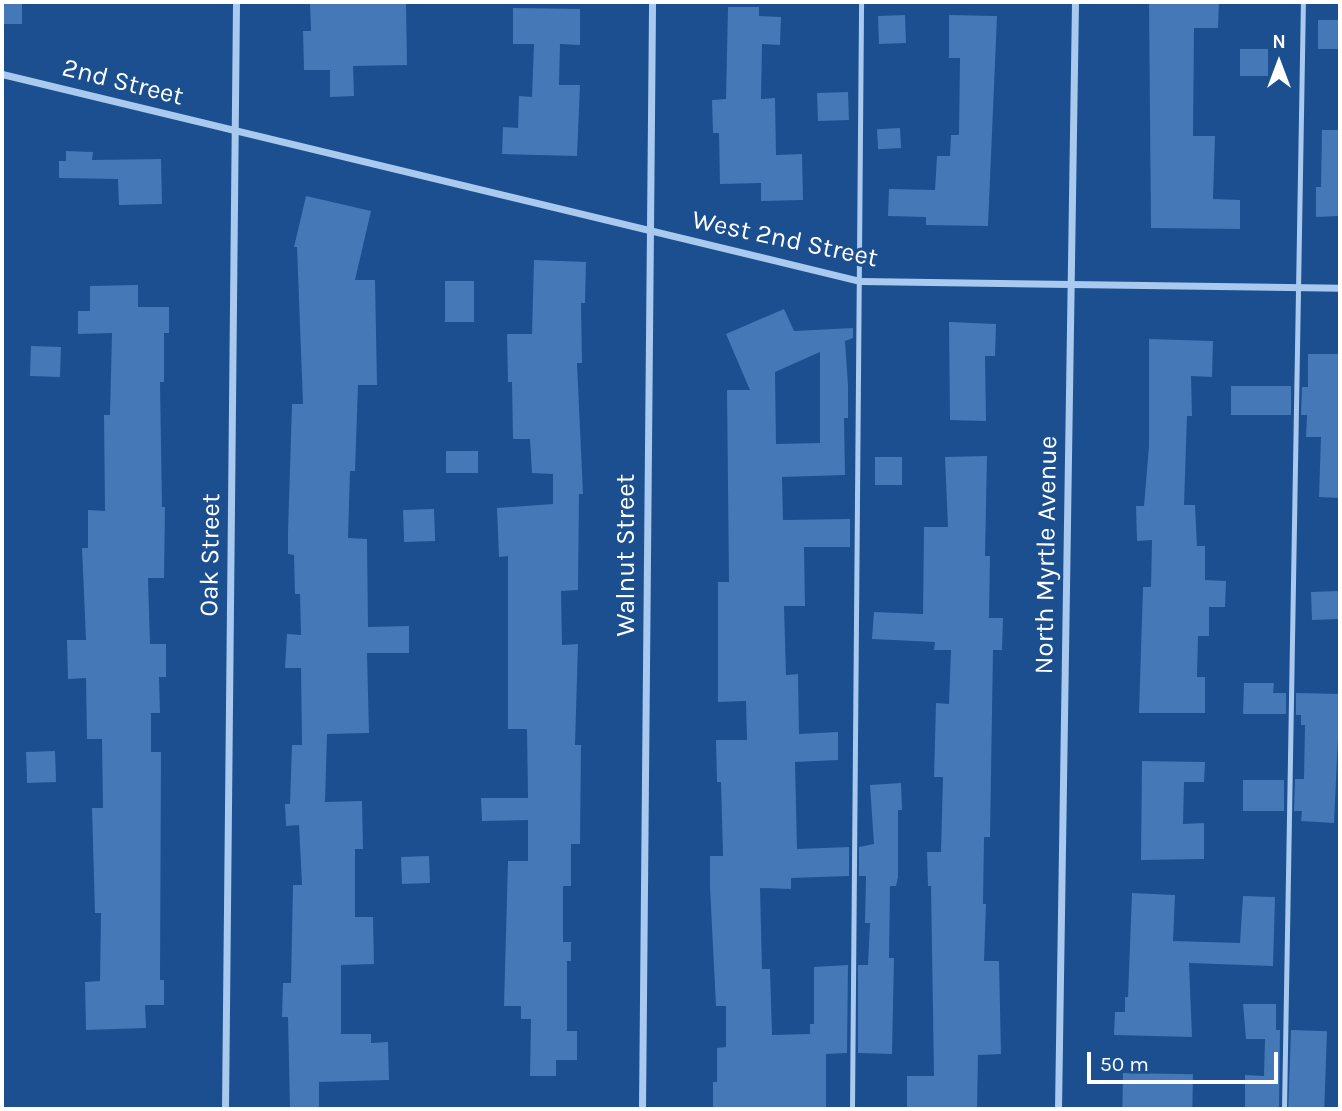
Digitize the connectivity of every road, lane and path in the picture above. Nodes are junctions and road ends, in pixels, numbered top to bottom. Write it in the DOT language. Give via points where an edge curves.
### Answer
graph roads {
  1 [pos="236,2"];
  2 [pos="652,2"];
  3 [pos="861,2"];
  4 [pos="1075,2"];
  5 [pos="1303,2"];
  6 [pos="2,74"];
  7 [pos="235,131"];
  8 [pos="649,232"];
  9 [pos="860,281"];
  10 [pos="1071,284"];
  11 [pos="1299,288"];
  12 [pos="1340,288"];
  13 [pos="225,1109"];
  14 [pos="642,1109"];
  15 [pos="852,1109"];
  16 [pos="1058,1109"];
  17 [pos="1284,1109"];
  1 -- 7 [label="street, Oak Street"];
  2 -- 8 [label="street, Walnut Street"];
  3 -- 9 [label="lane"];
  4 -- 10 [label="street, North Myrtle Avenue"];
  5 -- 11 [label="lane"];
  6 -- 7 [label="street, 2nd Street"];
  7 -- 8 [label="street, West 2nd Street"];
  7 -- 13 [label="street, Oak Street"];
  8 -- 9 [label="street, West 2nd Street"];
  8 -- 14 [label="street, Walnut Street"];
  9 -- 10 [label="street, West 2nd Street"];
  9 -- 15 [label="lane"];
  10 -- 11 [label="street, West 2nd Street"];
  10 -- 16 [label="street, North Myrtle Avenue"];
  11 -- 12 [label="street, West 2nd Street"];
  11 -- 17 [label="lane"];
}
